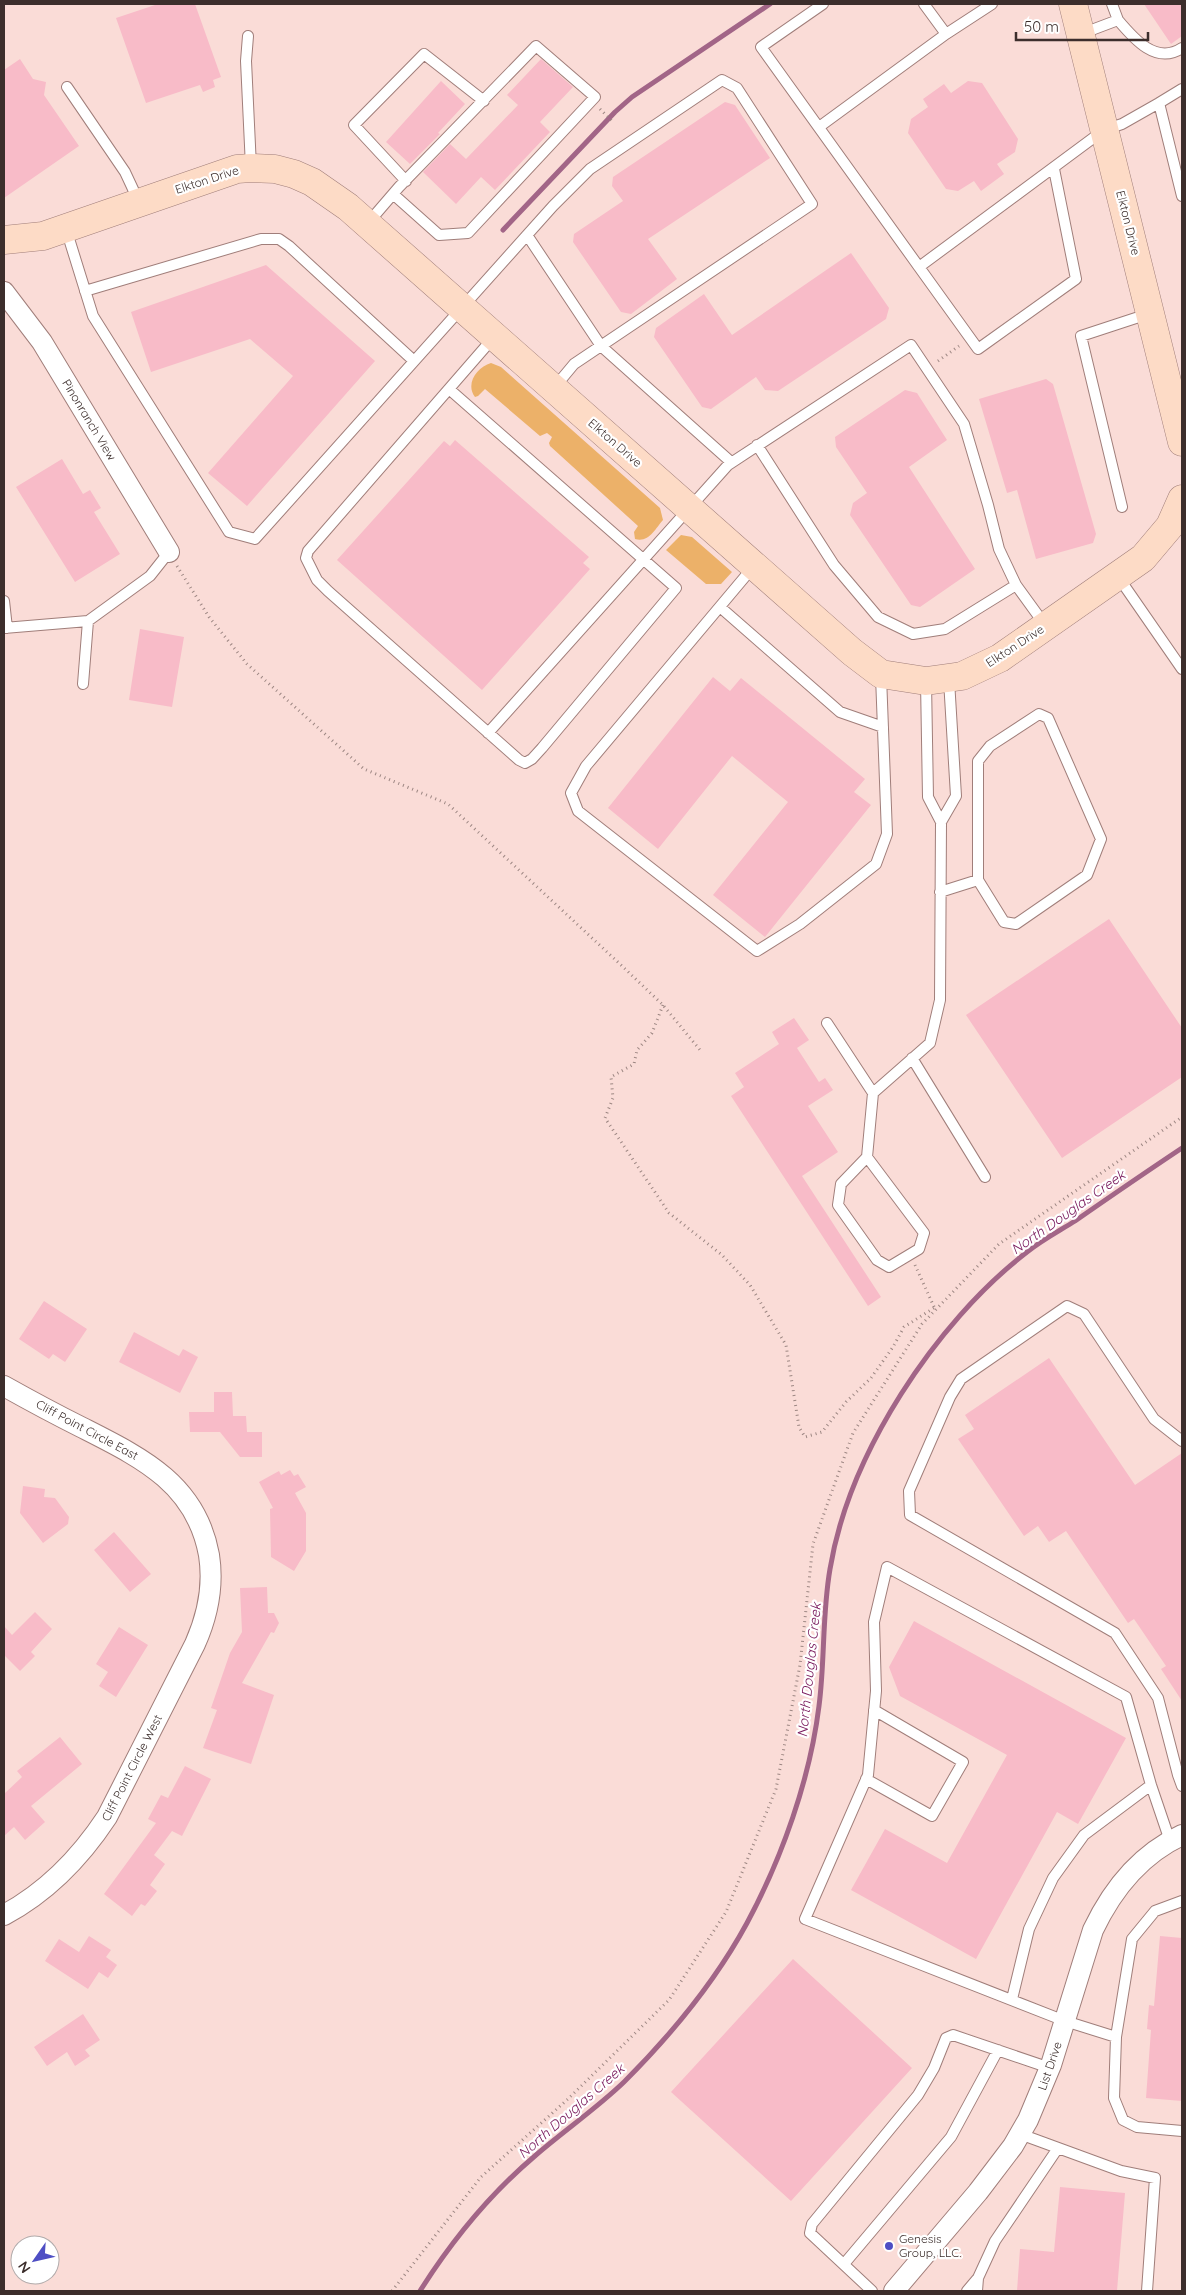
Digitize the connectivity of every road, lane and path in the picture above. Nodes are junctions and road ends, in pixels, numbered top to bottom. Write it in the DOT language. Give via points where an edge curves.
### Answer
graph roads {
  1 [pos="823,4"];
  2 [pos="924,4"];
  3 [pos="992,4"];
  4 [pos="1073,4"];
  5 [pos="1112,4"];
  6 [pos="1118,20"];
  7 [pos="946,34"];
  8 [pos="1081,35"];
  9 [pos="248,36"];
  10 [pos="1182,48"];
  11 [pos="67,87"];
  12 [pos="1182,89"];
  13 [pos="484,101"];
  14 [pos="1158,103"];
  15 [pos="607,115"];
  16 [pos="612,121"];
  17 [pos="819,128"];
  18 [pos="1104,130"];
  19 [pos="251,168"];
  20 [pos="1054,169"];
  21 [pos="406,181"];
  22 [pos="393,194"];
  23 [pos="1182,196"];
  24 [pos="140,203"];
  25 [pos="367,224"];
  26 [pos="66,228"];
  27 [pos="527,236"];
  28 [pos="4,240"];
  29 [pos="919,267"];
  30 [pos="86,291"];
  31 [pos="4,292"];
  32 [pos="462,308"];
  33 [pos="1151,313"];
  34 [pos="495,337"];
  35 [pos="971,338"];
  36 [pos="601,346"];
  37 [pos="414,361"];
  38 [pos="927,369"];
  39 [pos="449,389"];
  40 [pos="554,389"];
  41 [pos="1181,430"];
  42 [pos="757,445"];
  43 [pos="731,462"];
  44 [pos="1182,499"];
  45 [pos="1122,507"];
  46 [pos="690,509"];
  47 [pos="169,552"];
  48 [pos="643,559"];
  49 [pos="754,566"];
  50 [pos="1118,576"];
  51 [pos="1016,585"];
  52 [pos="4,601"];
  53 [pos="720,606"];
  54 [pos="88,622"];
  55 [pos="1046,626"];
  56 [pos="6,628"];
  57 [pos="1182,669"];
  58 [pos="881,674"];
  59 [pos="937,680"];
  60 [pos="83,684"];
  61 [pos="883,727"];
  62 [pos="488,733"];
  63 [pos="941,822"];
  64 [pos="978,880"];
  65 [pos="940,892"];
  66 [pos="663,1005"];
  67 [pos="827,1023"];
  68 [pos="700,1050"];
  69 [pos="912,1058"];
  70 [pos="873,1092"];
  71 [pos="1182,1118"];
  72 [pos="866,1157"];
  73 [pos="985,1178"];
  74 [pos="910,1255"];
  75 [pos="935,1309"];
  76 [pos="4,1386"];
  77 [pos="1182,1441"];
  78 [pos="212,1586"];
  79 [pos="874,1710"];
  80 [pos="1180,1774"];
  81 [pos="866,1779"];
  82 [pos="1150,1785"];
  83 [pos="1182,1786"];
  84 [pos="1176,1838"];
  85 [pos="1182,1901"];
  86 [pos="4,1915"];
  87 [pos="1012,1999"];
  88 [pos="1065,2021"];
  89 [pos="1116,2037"];
  90 [pos="998,2050"];
  91 [pos="1050,2068"];
  92 [pos="1182,2131"];
  93 [pos="1020,2134"];
  94 [pos="1058,2148"];
  95 [pos="844,2264"];
  96 [pos="978,2278"];
  97 [pos="392,2291"];
  98 [pos="872,2291"];
  99 [pos="894,2291"];
  100 [pos="967,2291"];
  101 [pos="977,2291"];
  102 [pos="1147,2291"];
  1 -- 17 [label="lane" via="761,47"];
  2 -- 7 [label="lane"];
  3 -- 7 [label="lane"];
  4 -- 8 [label="street, Elkton Drive"];
  5 -- 6 [label="lane"];
  6 -- 8 [label="lane"];
  6 -- 10 [label="lane" via="1146,48 1164,55 1174,54"];
  7 -- 17 [label="lane"];
  8 -- 18 [label="street, Elkton Drive"];
  9 -- 19 [label="lane" via="246,61"];
  11 -- 24 [label="lane" via="125,172"];
  12 -- 14 [label="lane"];
  13 -- 21 [label="lane"];
  13 -- 21 [label="lane" via="424,54 354,125"];
  13 -- 22 [label="lane" via="536,46 595,97 468,233 439,236"];
  14 -- 18 [label="lane" via="1122,124"];
  14 -- 23 [label="lane"];
  15 -- 16 [label="path"];
  17 -- 29 [label="lane"];
  18 -- 20 [label="lane"];
  18 -- 33 [label="street, Elkton Drive"];
  19 -- 24 [label="street, Elkton Drive" via="237,169"];
  19 -- 25 [label="street, Elkton Drive" via="275,169 312,182"];
  20 -- 29 [label="lane"];
  20 -- 35 [label="lane" via="1076,279 978,348"];
  21 -- 22 [label="lane"];
  22 -- 25 [label="lane"];
  24 -- 26 [label="street, Elkton Drive"];
  25 -- 32 [label="street, Elkton Drive"];
  26 -- 28 [label="street, Elkton Drive" via="43,236"];
  26 -- 30 [label="lane"];
  27 -- 32 [label="lane"];
  27 -- 36 [label="lane"];
  27 -- 36 [label="lane" via="590,170 722,80 737,88 812,204"];
  29 -- 35 [label="lane"];
  30 -- 37 [label="lane" via="260,239 279,240 305,259"];
  30 -- 37 [label="lane" via="94,316 229,532 255,538"];
  31 -- 47 [label="street, Pinonranch View" via="42,342"];
  32 -- 34 [label="street, Elkton Drive"];
  32 -- 37 [label="lane"];
  33 -- 41 [label="street, Elkton Drive"];
  33 -- 45 [label="lane" via="1081,336"];
  34 -- 39 [label="lane"];
  34 -- 40 [label="street, Elkton Drive"];
  35 -- 38 [label="path"];
  36 -- 40 [label="lane" via="574,364"];
  36 -- 43 [label="lane"];
  38 -- 42 [label="lane" via="911,344"];
  38 -- 51 [label="lane" via="964,424 998,549"];
  39 -- 48 [label="lane"];
  39 -- 62 [label="lane" via="308,551 306,558 317,580 328,591"];
  40 -- 46 [label="street, Elkton Drive"];
  42 -- 43 [label="lane"];
  42 -- 51 [label="lane" via="834,565 878,617 913,634 945,629"];
  43 -- 46 [label="lane"];
  44 -- 50 [label="street, Elkton Drive" via="1170,526 1157,543"];
  46 -- 48 [label="lane"];
  46 -- 49 [label="street, Elkton Drive"];
  47 -- 54 [label="lane" via="150,576"];
  47 -- 66 [label="path" via="209,617 248,664 364,769 448,804"];
  48 -- 62 [label="lane"];
  48 -- 62 [label="lane" via="676,588 532,759 525,763 519,760"];
  49 -- 53 [label="lane"];
  49 -- 58 [label="street, Elkton Drive"];
  50 -- 55 [label="street, Elkton Drive"];
  50 -- 57 [label="lane"];
  51 -- 55 [label="lane"];
  52 -- 56 [label="lane"];
  53 -- 61 [label="lane" via="840,712"];
  53 -- 61 [label="lane" via="586,766 571,793 578,811 757,951 800,924 876,864 887,834"];
  54 -- 56 [label="lane"];
  54 -- 60 [label="lane"];
  55 -- 59 [label="street, Elkton Drive" via="980,669"];
  58 -- 59 [label="street, Elkton Drive"];
  58 -- 61 [label="lane"];
  59 -- 63 [label="lane" via="928,798"];
  59 -- 63 [label="lane" via="956,796"];
  63 -- 65 [label="lane"];
  64 -- 64 [label="lane" via="978,761 990,746 1039,714 1048,718 1101,839 1087,875 1016,924 1004,922"];
  64 -- 65 [label="lane"];
  65 -- 69 [label="lane" via="940,1000 930,1043"];
  66 -- 68 [label="path"];
  66 -- 75 [label="path" via="652,1033 637,1050 634,1064 611,1078 613,1098 605,1118 669,1212 722,1255 750,1285 786,1345 799,1427 805,1437 822,1432 894,1348 904,1328"];
  67 -- 70 [label="lane"];
  69 -- 70 [label="lane"];
  69 -- 73 [label="lane"];
  70 -- 72 [label="lane"];
  71 -- 75 [label="path" via="998,1244"];
  72 -- 74 [label="lane" via="924,1233 919,1249"];
  72 -- 74 [label="lane" via="841,1184 838,1205 877,1260 889,1267"];
  74 -- 75 [label="path"];
  75 -- 97 [label="path" via="922,1324 853,1433 813,1544 800,1665 776,1789 726,1912 669,2000 568,2099 481,2177"];
  76 -- 78 [label="street, Cliff Point Circle East" via="141,1460 181,1492 201,1526"];
  77 -- 80 [label="lane" via="1154,1419 1084,1314 1067,1306 961,1379 909,1491 910,1515 1115,1633 1158,1698"];
  78 -- 86 [label="street, Cliff Point Circle West" via="195,1644 107,1817 93,1838 58,1876 37,1895"];
  79 -- 81 [label="lane"];
  79 -- 81 [label="lane" via="963,1762 932,1816"];
  79 -- 82 [label="lane" via="874,1622 887,1567 1126,1697"];
  80 -- 83 [label="lane"];
  81 -- 87 [label="lane" via="805,1919"];
  82 -- 84 [label="lane"];
  82 -- 87 [label="lane" via="1084,1836 1053,1878 1029,1929"];
  84 -- 88 [label="street, List Drive" via="1160,1846 1128,1875 1102,1912 1093,1930"];
  85 -- 89 [label="lane" via="1155,1911 1132,1938"];
  87 -- 88 [label="lane"];
  88 -- 89 [label="lane"];
  88 -- 91 [label="street, List Drive"];
  89 -- 92 [label="lane" via="1114,2098 1123,2120 1138,2127"];
  90 -- 91 [label="lane"];
  90 -- 95 [label="lane" via="951,2137"];
  90 -- 95 [label="lane" via="953,2035 946,2038 918,2095 812,2224 810,2233"];
  91 -- 93 [label="street, List Drive"];
  93 -- 94 [label="lane"];
  93 -- 99 [label="street, List Drive" via="978,2192"];
  94 -- 96 [label="lane" via="995,2241"];
  94 -- 102 [label="lane" via="1120,2170 1154,2178"];
  95 -- 98 [label="lane"];
  96 -- 100 [label="lane"];
  96 -- 101 [label="lane"];
}
